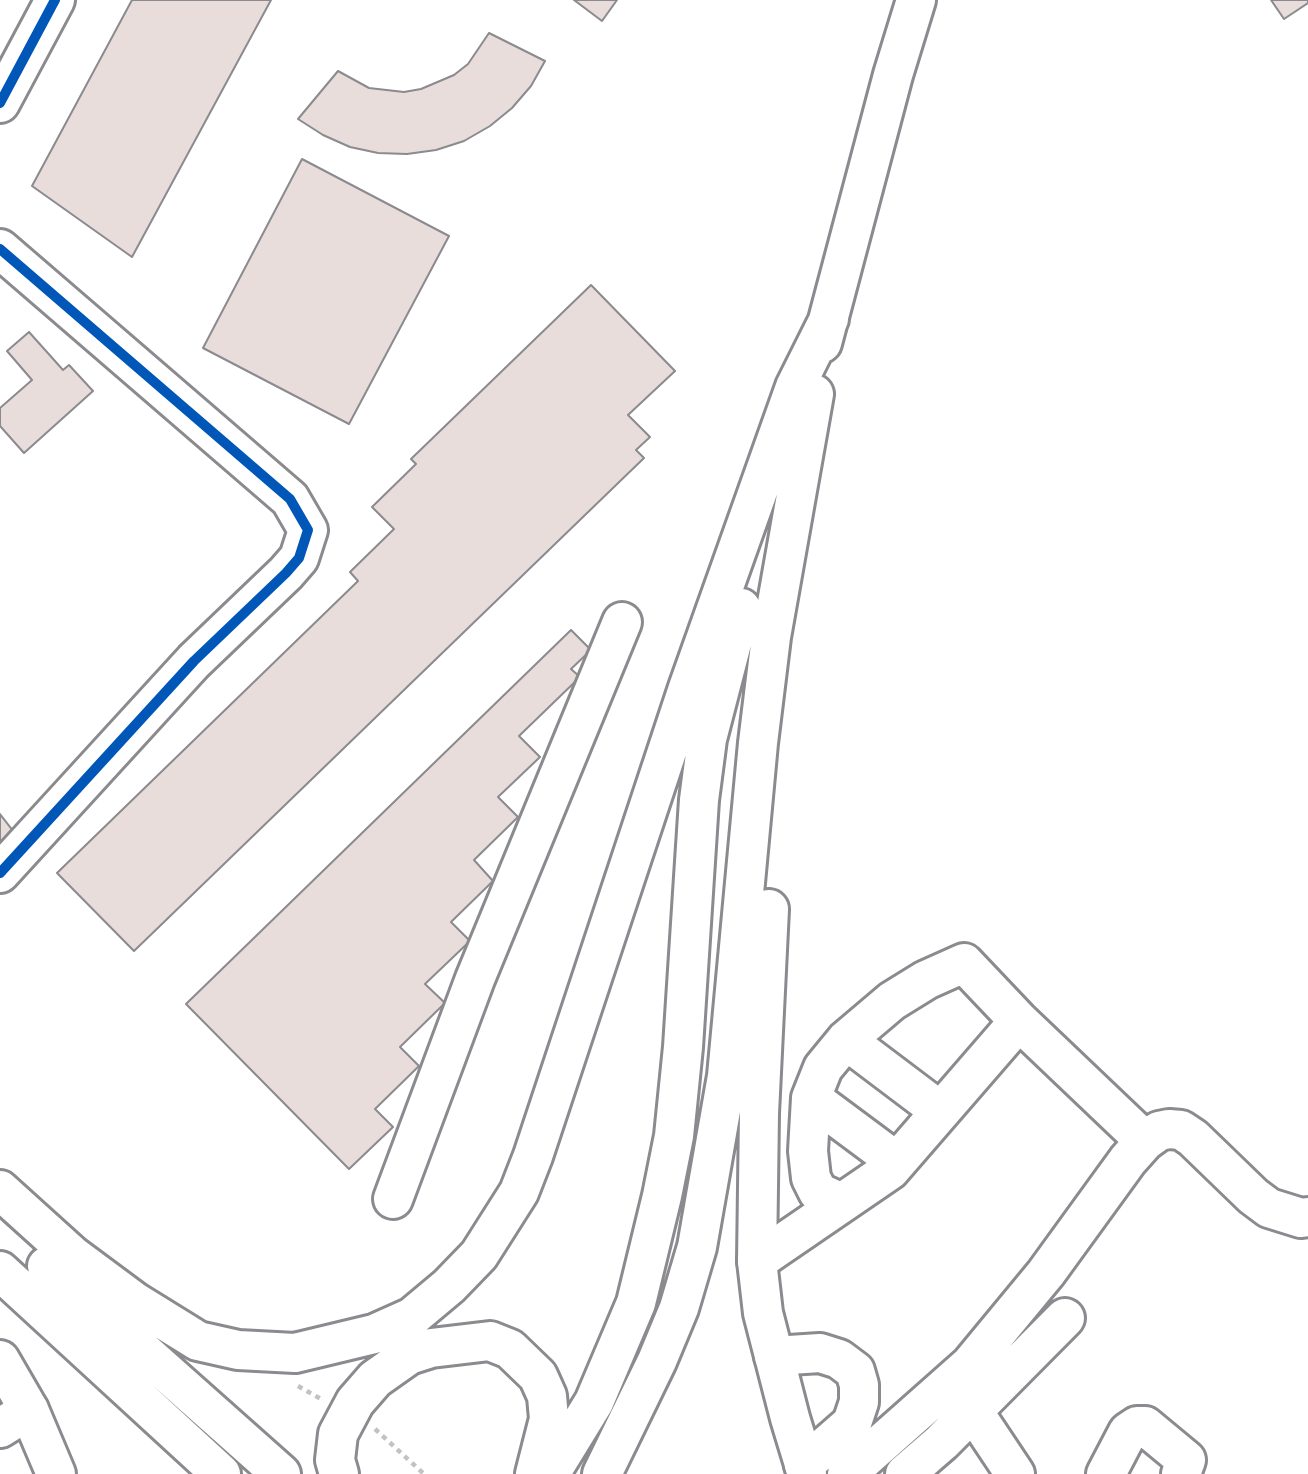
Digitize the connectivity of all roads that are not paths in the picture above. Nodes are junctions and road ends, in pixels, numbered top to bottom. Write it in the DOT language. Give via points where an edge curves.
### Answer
graph roads {
  1 [pos="55,0"];
  2 [pos="916,0"];
  3 [pos="0,103"];
  4 [pos="0,249"];
  5 [pos="829,319"];
  6 [pos="798,478"];
  7 [pos="622,622"];
  8 [pos="0,873"];
  9 [pos="1019,1021"];
  10 [pos="846,1040"];
  11 [pos="811,1098"];
  12 [pos="940,1111"];
  13 [pos="1145,1141"];
  14 [pos="897,1162"];
  15 [pos="0,1190"];
  16 [pos="393,1199"];
  17 [pos="842,1203"];
  18 [pos="1308,1217"];
  19 [pos="0,1224"];
  20 [pos="757,1261"];
  21 [pos="0,1271"];
  22 [pos="1065,1318"];
  23 [pos="774,1356"];
  24 [pos="0,1360"];
  25 [pos="972,1411"];
  26 [pos="14,1419"];
  27 [pos="923,1468"];
  28 [pos="806,1470"];
  29 [pos="56,1474"];
  30 [pos="220,1474"];
  31 [pos="281,1474"];
  32 [pos="339,1474"];
  33 [pos="536,1474"];
  34 [pos="550,1474"];
  35 [pos="602,1474"];
  36 [pos="847,1474"];
  37 [pos="1015,1474"];
  38 [pos="1106,1474"];
  39 [pos="1181,1474"];
  1 -- 3 [label="main road"];
  2 -- 5 [label="main road"];
  4 -- 8 [label="main road" via="290,499 307,530 299,558 286,573 194,662"];
  5 -- 6 [label="main road"];
  5 -- 15 [label="main road" via="795,387 688,688 533,1156 519,1192 479,1255 412,1317 374,1334 295,1353 238,1350 198,1340 124,1295 72,1256"];
  5 -- 34 [label="main road" via="779,473 707,739 681,1073 662,1196 636,1303 594,1402"];
  6 -- 20 [label="main road" via="765,977"];
  6 -- 35 [label="main road" via="764,685 727,1076 696,1247 679,1308"];
  7 -- 16 [label="main road" via="475,979"];
  9 -- 10 [label="main road" via="964,962 892,1001"];
  9 -- 12 [label="main road"];
  9 -- 13 [label="main road"];
  10 -- 11 [label="main road" via="823,1068"];
  10 -- 12 [label="main road"];
  11 -- 14 [label="main road"];
  11 -- 17 [label="main road" via="811,1178 818,1192"];
  12 -- 14 [label="main road"];
  13 -- 18 [label="main road" via="1159,1131 1181,1130 1269,1209"];
  13 -- 36 [label="main road" via="970,1365"];
  14 -- 17 [label="main road"];
  17 -- 20 [label="main road"];
  19 -- 31 [label="main road"];
  20 -- 23 [label="main road"];
  21 -- 30 [label="main road"];
  22 -- 25 [label="main road"];
  23 -- 28 [label="main road"];
  23 -- 28 [label="main road" via="820,1353 839,1359 855,1371 859,1385 852,1423"];
  24 -- 26 [label="main road"];
  25 -- 27 [label="main road"];
  25 -- 37 [label="main road"];
  26 -- 29 [label="main road"];
  32 -- 33 [label="main road" via="335,1460 338,1434 355,1402 375,1379 420,1351 490,1342 510,1349 538,1376 547,1396 549,1419"];
  38 -- 39 [label="main road" via="1128,1432 1145,1426 1186,1460"];
}
